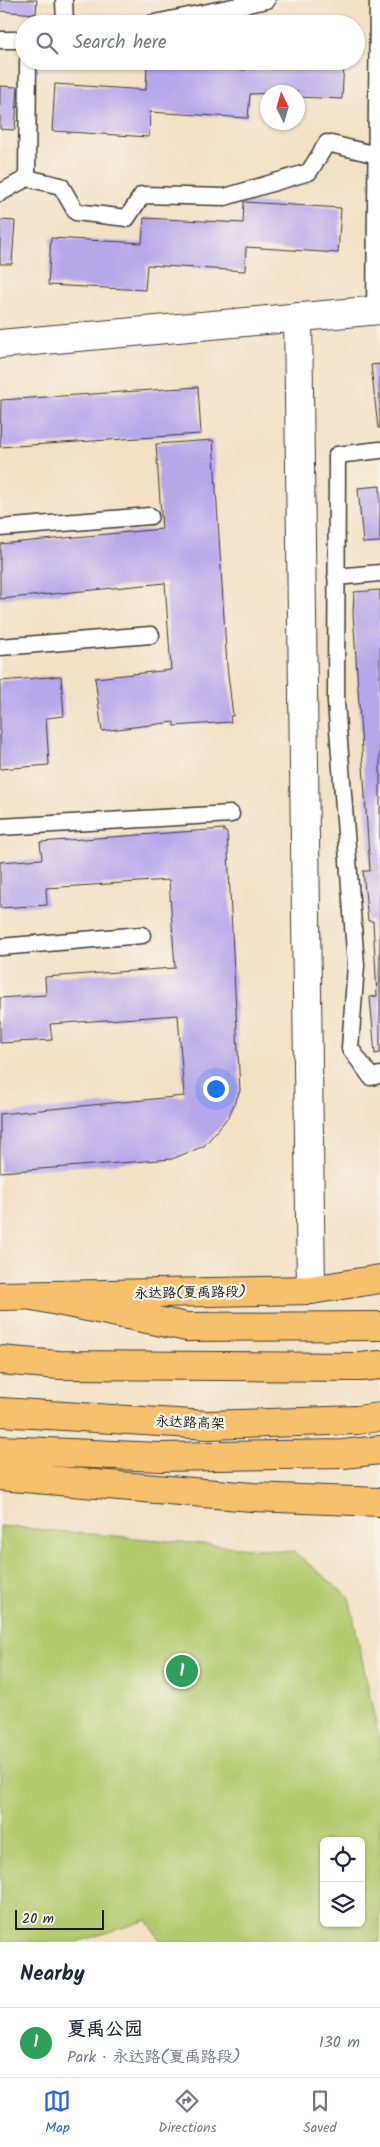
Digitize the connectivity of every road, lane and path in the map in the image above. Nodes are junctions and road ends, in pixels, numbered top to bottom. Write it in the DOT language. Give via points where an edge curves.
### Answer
graph roads {
  1 [pos="64,0"];
  2 [pos="267,0"];
  3 [pos="378,0"];
  4 [pos="65,15"];
  5 [pos="194,15"];
  6 [pos="0,40"];
  7 [pos="15,40"];
  8 [pos="28,70"];
  9 [pos="378,125"];
  10 [pos="377,154"];
  11 [pos="27,178"];
  12 [pos="0,193"];
  13 [pos="378,310"];
  14 [pos="298,317"];
  15 [pos="0,344"];
  16 [pos="380,450"];
  17 [pos="150,516"];
  18 [pos="0,528"];
  19 [pos="380,573"];
  20 [pos="336,577"];
  21 [pos="151,635"];
  22 [pos="0,647"];
  23 [pos="231,814"];
  24 [pos="0,827"];
  25 [pos="142,935"];
  26 [pos="0,948"];
  27 [pos="380,1076"];
  28 [pos="380,1279"];
  29 [pos="311,1290"];
  30 [pos="0,1296"];
  31 [pos="33,1296"];
  32 [pos="380,1326"];
  33 [pos="0,1360"];
  34 [pos="380,1365"];
  35 [pos="0,1412"];
  36 [pos="380,1417"];
  37 [pos="0,1450"];
  38 [pos="380,1450"];
  39 [pos="0,1476"];
  40 [pos="380,1502"];
  1 -- 4 [label="lane"];
  2 -- 5 [label="lane"];
  3 -- 9 [label="lane"];
  6 -- 7 [label="lane"];
  8 -- 11 [label="lane"];
  9 -- 10 [label="lane"];
  10 -- 11 [label="lane" via="328,144 309,172 225,197 142,195 128,218 76,212 62,186"];
  10 -- 13 [label="lane"];
  11 -- 12 [label="lane"];
  13 -- 14 [label="street"];
  14 -- 15 [label="street"];
  14 -- 29 [label="street"];
  16 -- 20 [label="lane" via="336,455"];
  17 -- 18 [label="lane"];
  19 -- 20 [label="lane"];
  20 -- 27 [label="lane" via="336,702 356,964 350,1048 371,1076"];
  21 -- 22 [label="lane"];
  23 -- 24 [label="lane"];
  25 -- 26 [label="lane"];
  28 -- 29 [label="main road, 永达路(夏禹路段)"];
  29 -- 31 [label="main road, 永达路(夏禹路段)"];
  30 -- 31 [label="main road, 永达路(夏禹路段)"];
  31 -- 32 [label="main road" via="187,1326"];
  33 -- 34 [label="main road" via="58,1365"];
  35 -- 36 [label="main road, 永达路高架" via="208,1425"];
  37 -- 38 [label="main road" via="160,1457 343,1454"];
  39 -- 40 [label="main road" via="252,1497"];
}
